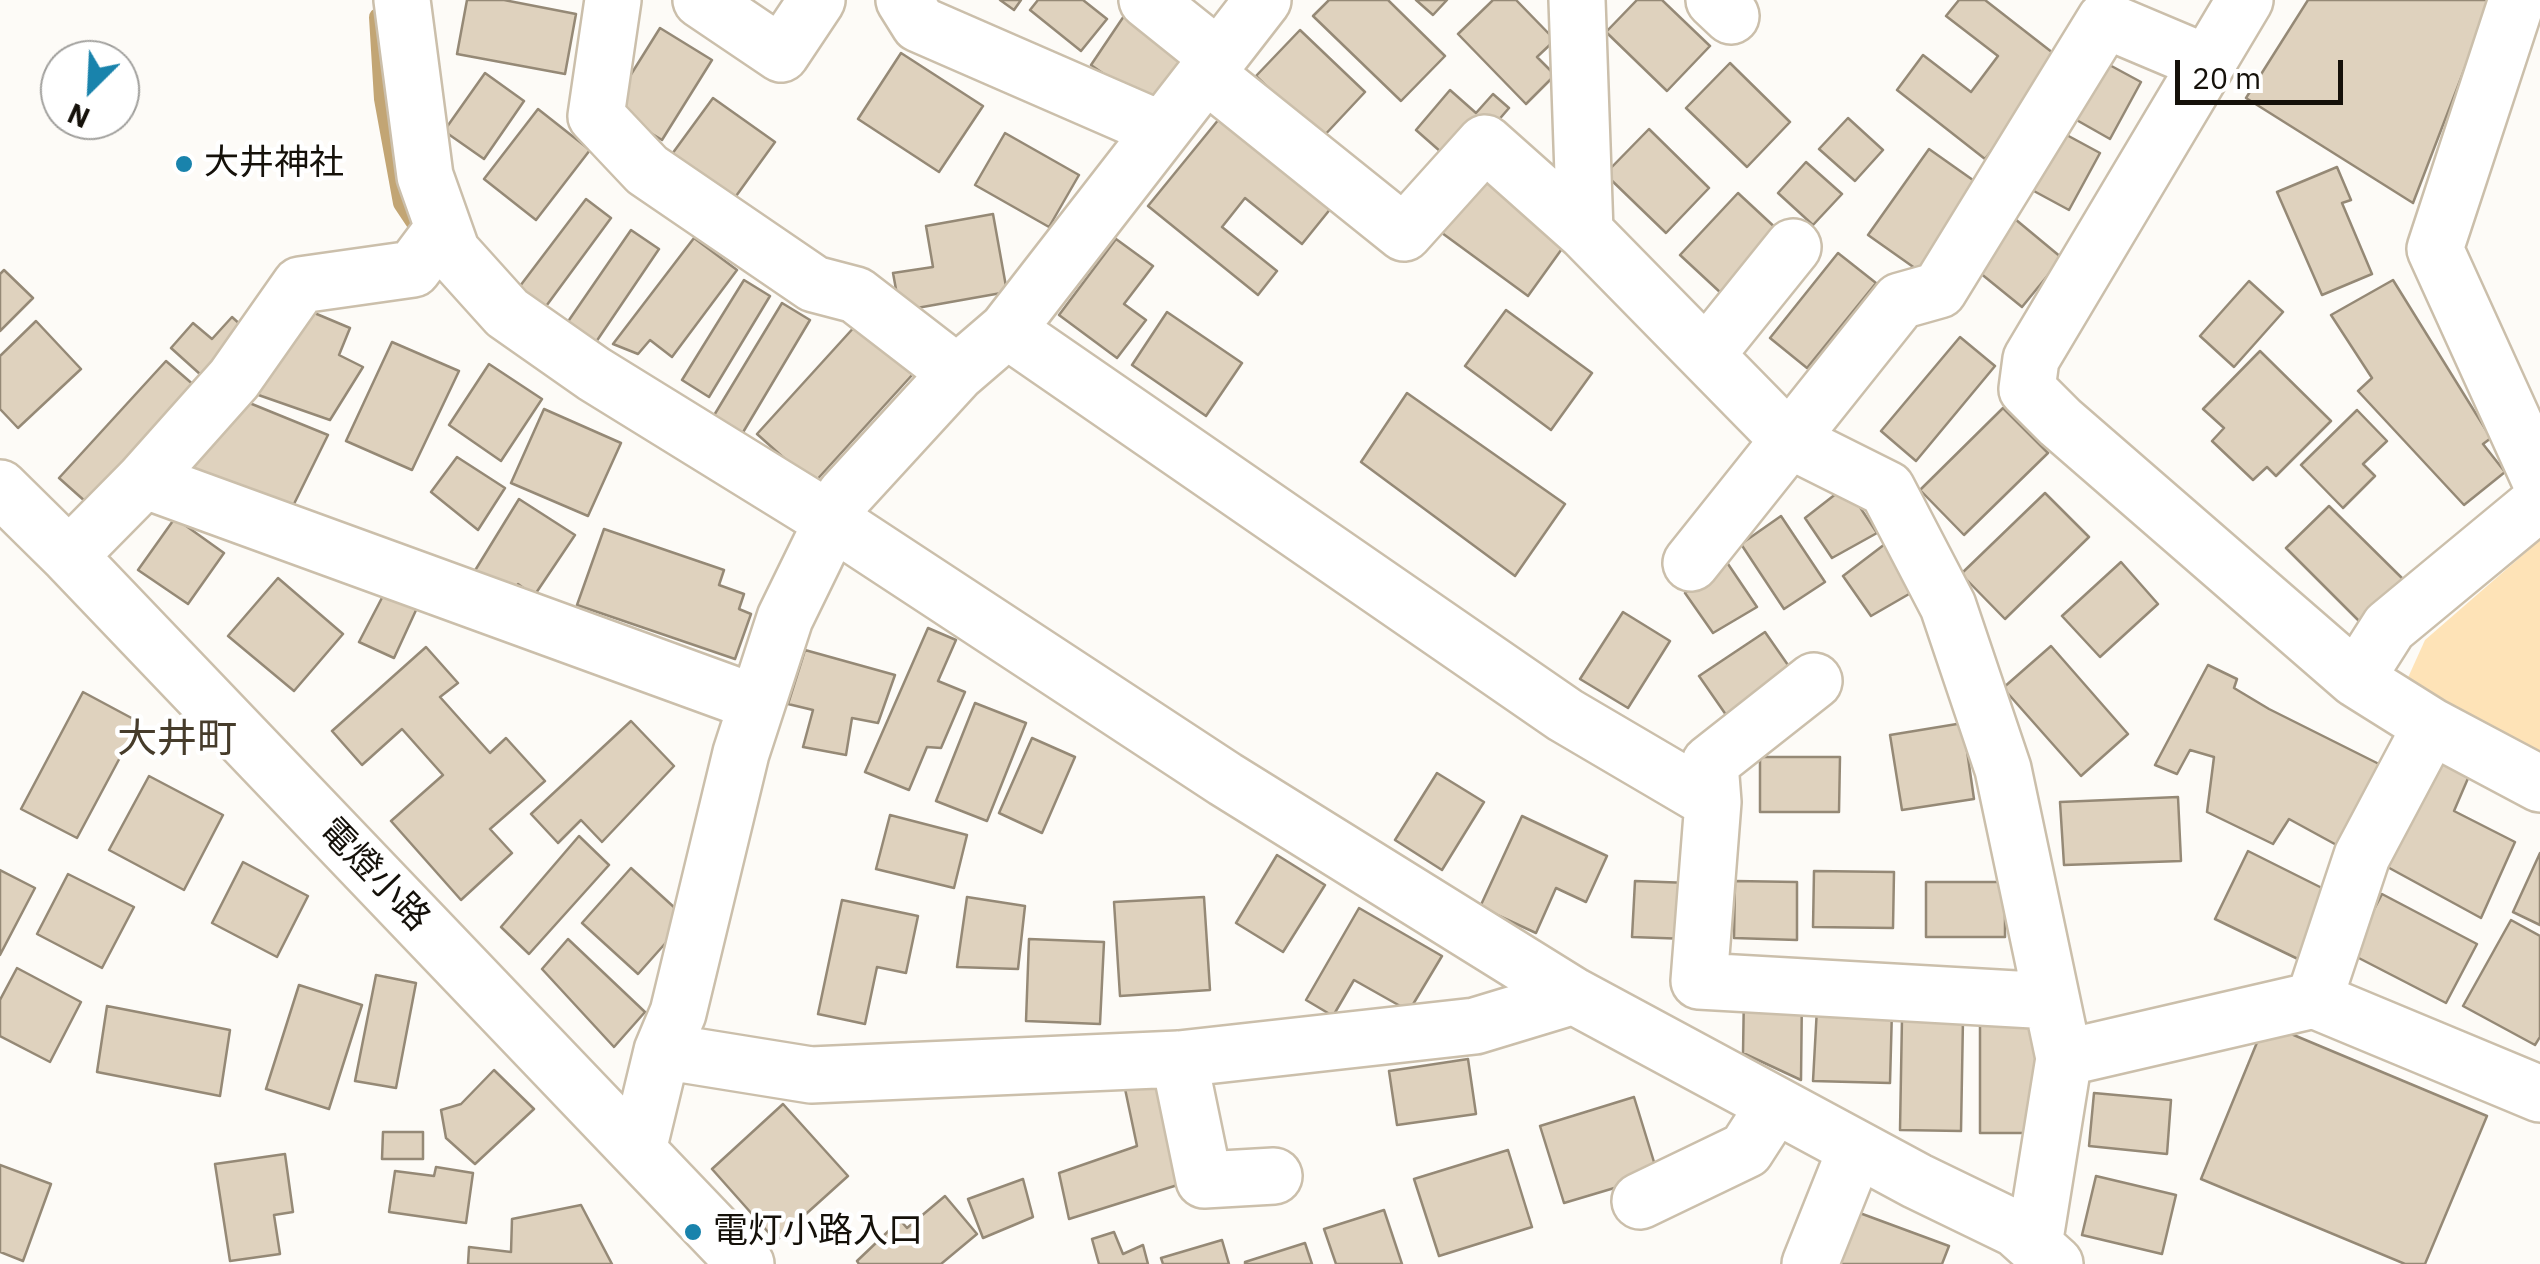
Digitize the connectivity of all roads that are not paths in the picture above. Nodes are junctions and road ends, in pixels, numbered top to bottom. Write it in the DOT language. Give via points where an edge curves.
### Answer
graph roads {
  1 [pos="402,0"];
  2 [pos="613,0"];
  3 [pos="701,0"];
  4 [pos="818,0"];
  5 [pos="904,0"];
  6 [pos="1146,0"];
  7 [pos="1263,0"];
  8 [pos="1577,0"];
  9 [pos="2245,0"];
  10 [pos="2517,0"];
  11 [pos="2207,64"];
  12 [pos="1212,66"];
  13 [pos="1162,130"];
  14 [pos="1584,232"];
  15 [pos="1793,247"];
  16 [pos="426,251"];
  17 [pos="1006,330"];
  18 [pos="1706,355"];
  19 [pos="957,374"];
  20 [pos="1789,440"];
  21 [pos="144,480"];
  22 [pos="2540,480"];
  23 [pos="0,488"];
  24 [pos="2540,502"];
  25 [pos="832,521"];
  26 [pos="69,556"];
  27 [pos="1692,564"];
  28 [pos="2356,680"];
  29 [pos="1814,682"];
  30 [pos="756,703"];
  31 [pos="2431,726"];
  32 [pos="2540,784"];
  33 [pos="1713,802"];
  34 [pos="1574,996"];
  35 [pos="2314,1000"];
  36 [pos="2051,1001"];
  37 [pos="662,1052"];
  38 [pos="2064,1058"];
  39 [pos="1178,1059"];
  40 [pos="2540,1094"];
  41 [pos="1775,1104"];
  42 [pos="1856,1149"];
  43 [pos="638,1150"];
  44 [pos="1274,1176"];
  45 [pos="1640,1201"];
  46 [pos="2044,1255"];
  47 [pos="746,1264"];
  48 [pos="1810,1264"];
  1 -- 25 [label="street" via="425,176 452,252 507,313"];
  2 -- 19 [label="street" via="596,116 647,170 814,284 856,295"];
  3 -- 4 [label="street" via="782,54"];
  5 -- 13 [label="street" via="919,24"];
  6 -- 12 [label="street"];
  7 -- 12 [label="street"];
  8 -- 14 [label="street"];
  9 -- 11 [label="street"];
  10 -- 22 [label="street" via="2435,250"];
  11 -- 20 [label="street" via="2105,20 1939,290 1900,301"];
  11 -- 28 [label="street" via="2031,359 2027,389"];
  12 -- 13 [label="street"];
  12 -- 14 [label="street" via="1404,233 1485,142"];
  13 -- 17 [label="street"];
  14 -- 18 [label="street"];
  15 -- 18 [label="street"];
  16 -- 21 [label="street" via="300,285 234,378"];
  17 -- 19 [label="street"];
  17 -- 33 [label="street" via="1565,715"];
  18 -- 20 [label="street"];
  19 -- 25 [label="street" via="845,496"];
  20 -- 27 [label="street"];
  20 -- 36 [label="street" via="1887,489 1948,606 2002,770"];
  21 -- 26 [label="street"];
  21 -- 30 [label="street"];
  23 -- 26 [label="street, 電燈小路"];
  24 -- 28 [label="street" via="2389,627"];
  25 -- 30 [label="street" via="785,618"];
  25 -- 34 [label="street"];
  26 -- 43 [label="street, 電燈小路"];
  28 -- 31 [label="street"];
  29 -- 33 [label="street" via="1710,763"];
  30 -- 37 [label="street" via="678,1013"];
  31 -- 32 [label="street"];
  31 -- 35 [label="street" via="2362,856"];
  33 -- 36 [label="street" via="1699,981"];
  34 -- 39 [label="street" via="1474,1026"];
  34 -- 41 [label="street"];
  35 -- 38 [label="street"];
  35 -- 40 [label="street"];
  36 -- 38 [label="street"];
  37 -- 39 [label="street" via="811,1075"];
  37 -- 43 [label="street"];
  38 -- 46 [label="street"];
  39 -- 44 [label="street" via="1204,1180"];
  41 -- 42 [label="street"];
  41 -- 45 [label="street" via="1746,1150"];
  42 -- 46 [label="street" via="2016,1229"];
  42 -- 48 [label="street"];
  43 -- 47 [label="street, 電燈小路"];
}
